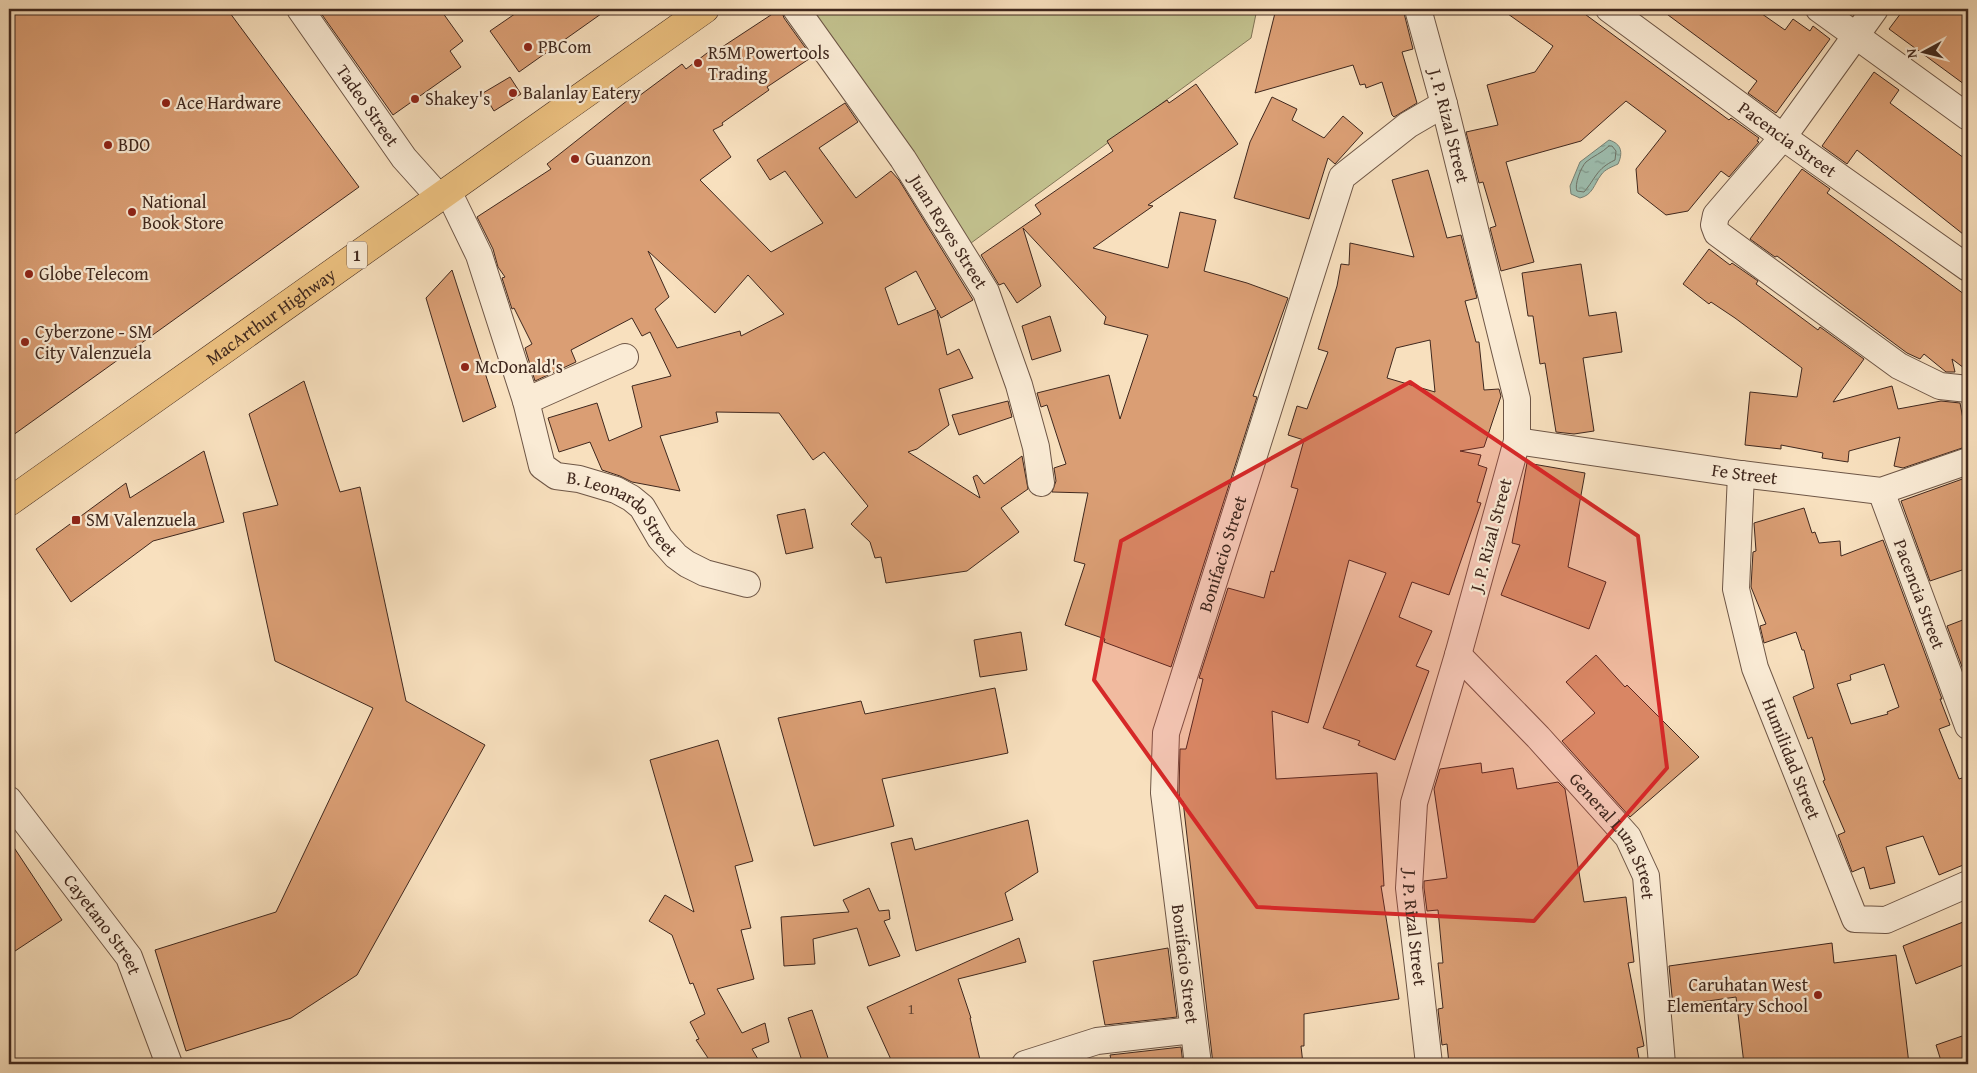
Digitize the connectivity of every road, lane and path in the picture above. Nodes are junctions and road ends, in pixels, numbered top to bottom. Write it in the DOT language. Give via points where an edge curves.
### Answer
graph roads {
  1 [pos="300,9"];
  2 [pos="705,9"];
  3 [pos="796,9"];
  4 [pos="1418,9"];
  5 [pos="1609,9"];
  6 [pos="1819,9"];
  7 [pos="1875,9"];
  8 [pos="1856,36"];
  9 [pos="1444,104"];
  10 [pos="1968,117"];
  11 [pos="1783,137"];
  12 [pos="443,194"];
  13 [pos="1968,268"];
  14 [pos="625,357"];
  15 [pos="1968,388"];
  16 [pos="526,401"];
  17 [pos="1517,441"];
  18 [pos="1968,461"];
  19 [pos="1741,474"];
  20 [pos="1041,483"];
  21 [pos="1881,491"];
  22 [pos="9,502"];
  23 [pos="747,584"];
  24 [pos="1458,655"];
  25 [pos="1968,726"];
  26 [pos="9,800"];
  27 [pos="1968,884"];
  28 [pos="1193,1030"];
  29 [pos="169,1064"];
  30 [pos="1025,1064"];
  31 [pos="1198,1064"];
  32 [pos="1429,1064"];
  33 [pos="1662,1064"];
  1 -- 12 [label="street, Tadeo Street" via="404,158"];
  2 -- 12 [label="highway, MacArthur Highway / 1"];
  3 -- 20 [label="street, Juan Reyes Street" via="902,159 986,292 1019,385 1036,447"];
  4 -- 9 [label="street, J. P. Rizal Street"];
  5 -- 11 [label="street, Pacencia Street"];
  6 -- 8 [label="street"];
  7 -- 8 [label="street"];
  8 -- 10 [label="street"];
  8 -- 11 [label="street"];
  9 -- 17 [label="street, J. P. Rizal Street" via="1517,399"];
  9 -- 28 [label="street, Bonifacio Street" via="1408,125 1342,177 1166,733 1164,793"];
  11 -- 13 [label="street, Pacencia Street"];
  11 -- 15 [label="street" via="1716,215 1714,225 1717,233 1898,366 1940,386"];
  12 -- 16 [label="street, B. Leonardo Street" via="479,255"];
  12 -- 22 [label="highway, MacArthur Highway / 1"];
  14 -- 16 [label="street"];
  16 -- 23 [label="street, B. Leonardo Street" via="542,466 551,474 616,490 642,506 660,538 676,556 705,573"];
  17 -- 19 [label="street, Fe Street"];
  17 -- 24 [label="street, J. P. Rizal Street"];
  18 -- 21 [label="street, Fe Street"];
  19 -- 21 [label="street, Fe Street"];
  19 -- 27 [label="street, Humilidad Street" via="1736,589 1755,668 1855,919 1886,920"];
  21 -- 25 [label="street, Pacencia Street"];
  24 -- 32 [label="street, J. P. Rizal Street" via="1414,803 1409,888"];
  24 -- 33 [label="street, General Luna Street" via="1628,837 1646,876"];
  26 -- 29 [label="street, Cayetano Street" via="129,957"];
  28 -- 30 [label="street" via="1097,1041"];
  28 -- 31 [label="street, Bonifacio Street"];
}
